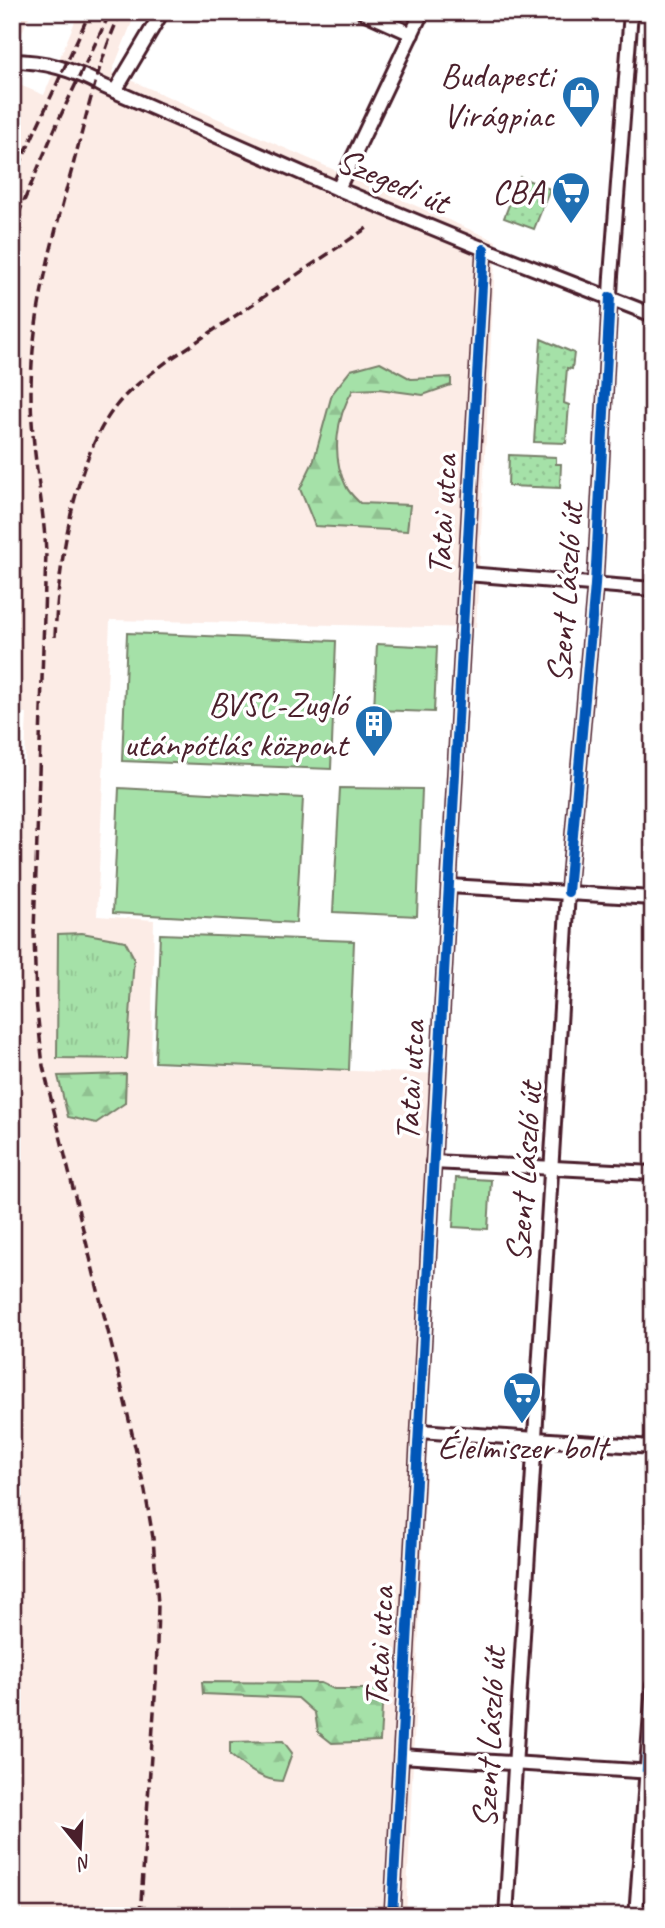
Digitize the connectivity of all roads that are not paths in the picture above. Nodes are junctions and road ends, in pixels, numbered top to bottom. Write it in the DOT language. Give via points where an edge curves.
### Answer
graph roads {
  1 [pos="162,12"];
  2 [pos="363,12"];
  3 [pos="422,12"];
  4 [pos="631,12"];
  5 [pos="412,34"];
  6 [pos="12,61"];
  7 [pos="115,91"];
  8 [pos="338,190"];
  9 [pos="484,249"];
  10 [pos="610,297"];
  11 [pos="653,314"];
  12 [pos="467,575"];
  13 [pos="596,585"];
  14 [pos="653,589"];
  15 [pos="449,886"];
  16 [pos="568,892"];
  17 [pos="653,898"];
  18 [pos="433,1162"];
  19 [pos="553,1168"];
  20 [pos="653,1173"];
  21 [pos="419,1431"];
  22 [pos="535,1439"];
  23 [pos="653,1447"];
  24 [pos="653,1685"];
  25 [pos="401,1756"];
  26 [pos="516,1764"];
  27 [pos="649,1772"];
  28 [pos="392,1916"];
  29 [pos="506,1916"];
  30 [pos="636,1916"];
  1 -- 7 [label="street"];
  2 -- 5 [label="street"];
  3 -- 5 [label="street"];
  4 -- 10 [label="street, Szent László út"];
  5 -- 8 [label="street"];
  6 -- 7 [label="street, Szegedi út" via="64,68"];
  7 -- 8 [label="street, Szegedi út"];
  8 -- 9 [label="street, Szegedi út"];
  9 -- 10 [label="street, Szegedi út"];
  9 -- 12 [label="street, Tatai utca"];
  10 -- 11 [label="street, Szegedi út"];
  10 -- 13 [label="street, Szent László út"];
  12 -- 13 [label="street"];
  12 -- 15 [label="street, Tatai utca"];
  13 -- 14 [label="street"];
  13 -- 16 [label="street, Szent László út"];
  15 -- 16 [label="street"];
  15 -- 18 [label="street, Tatai utca"];
  16 -- 17 [label="street"];
  16 -- 19 [label="street, Szent László út"];
  18 -- 19 [label="street"];
  18 -- 21 [label="street, Tatai utca"];
  19 -- 20 [label="street"];
  19 -- 22 [label="street, Szent László út"];
  21 -- 22 [label="street"];
  21 -- 25 [label="street, Tatai utca"];
  22 -- 23 [label="street"];
  22 -- 26 [label="street, Szent László út"];
  24 -- 27 [label="street"];
  25 -- 26 [label="street"];
  25 -- 28 [label="street, Tatai utca"];
  26 -- 27 [label="street"];
  26 -- 29 [label="street, Szent László út"];
  27 -- 30 [label="street"];
}
